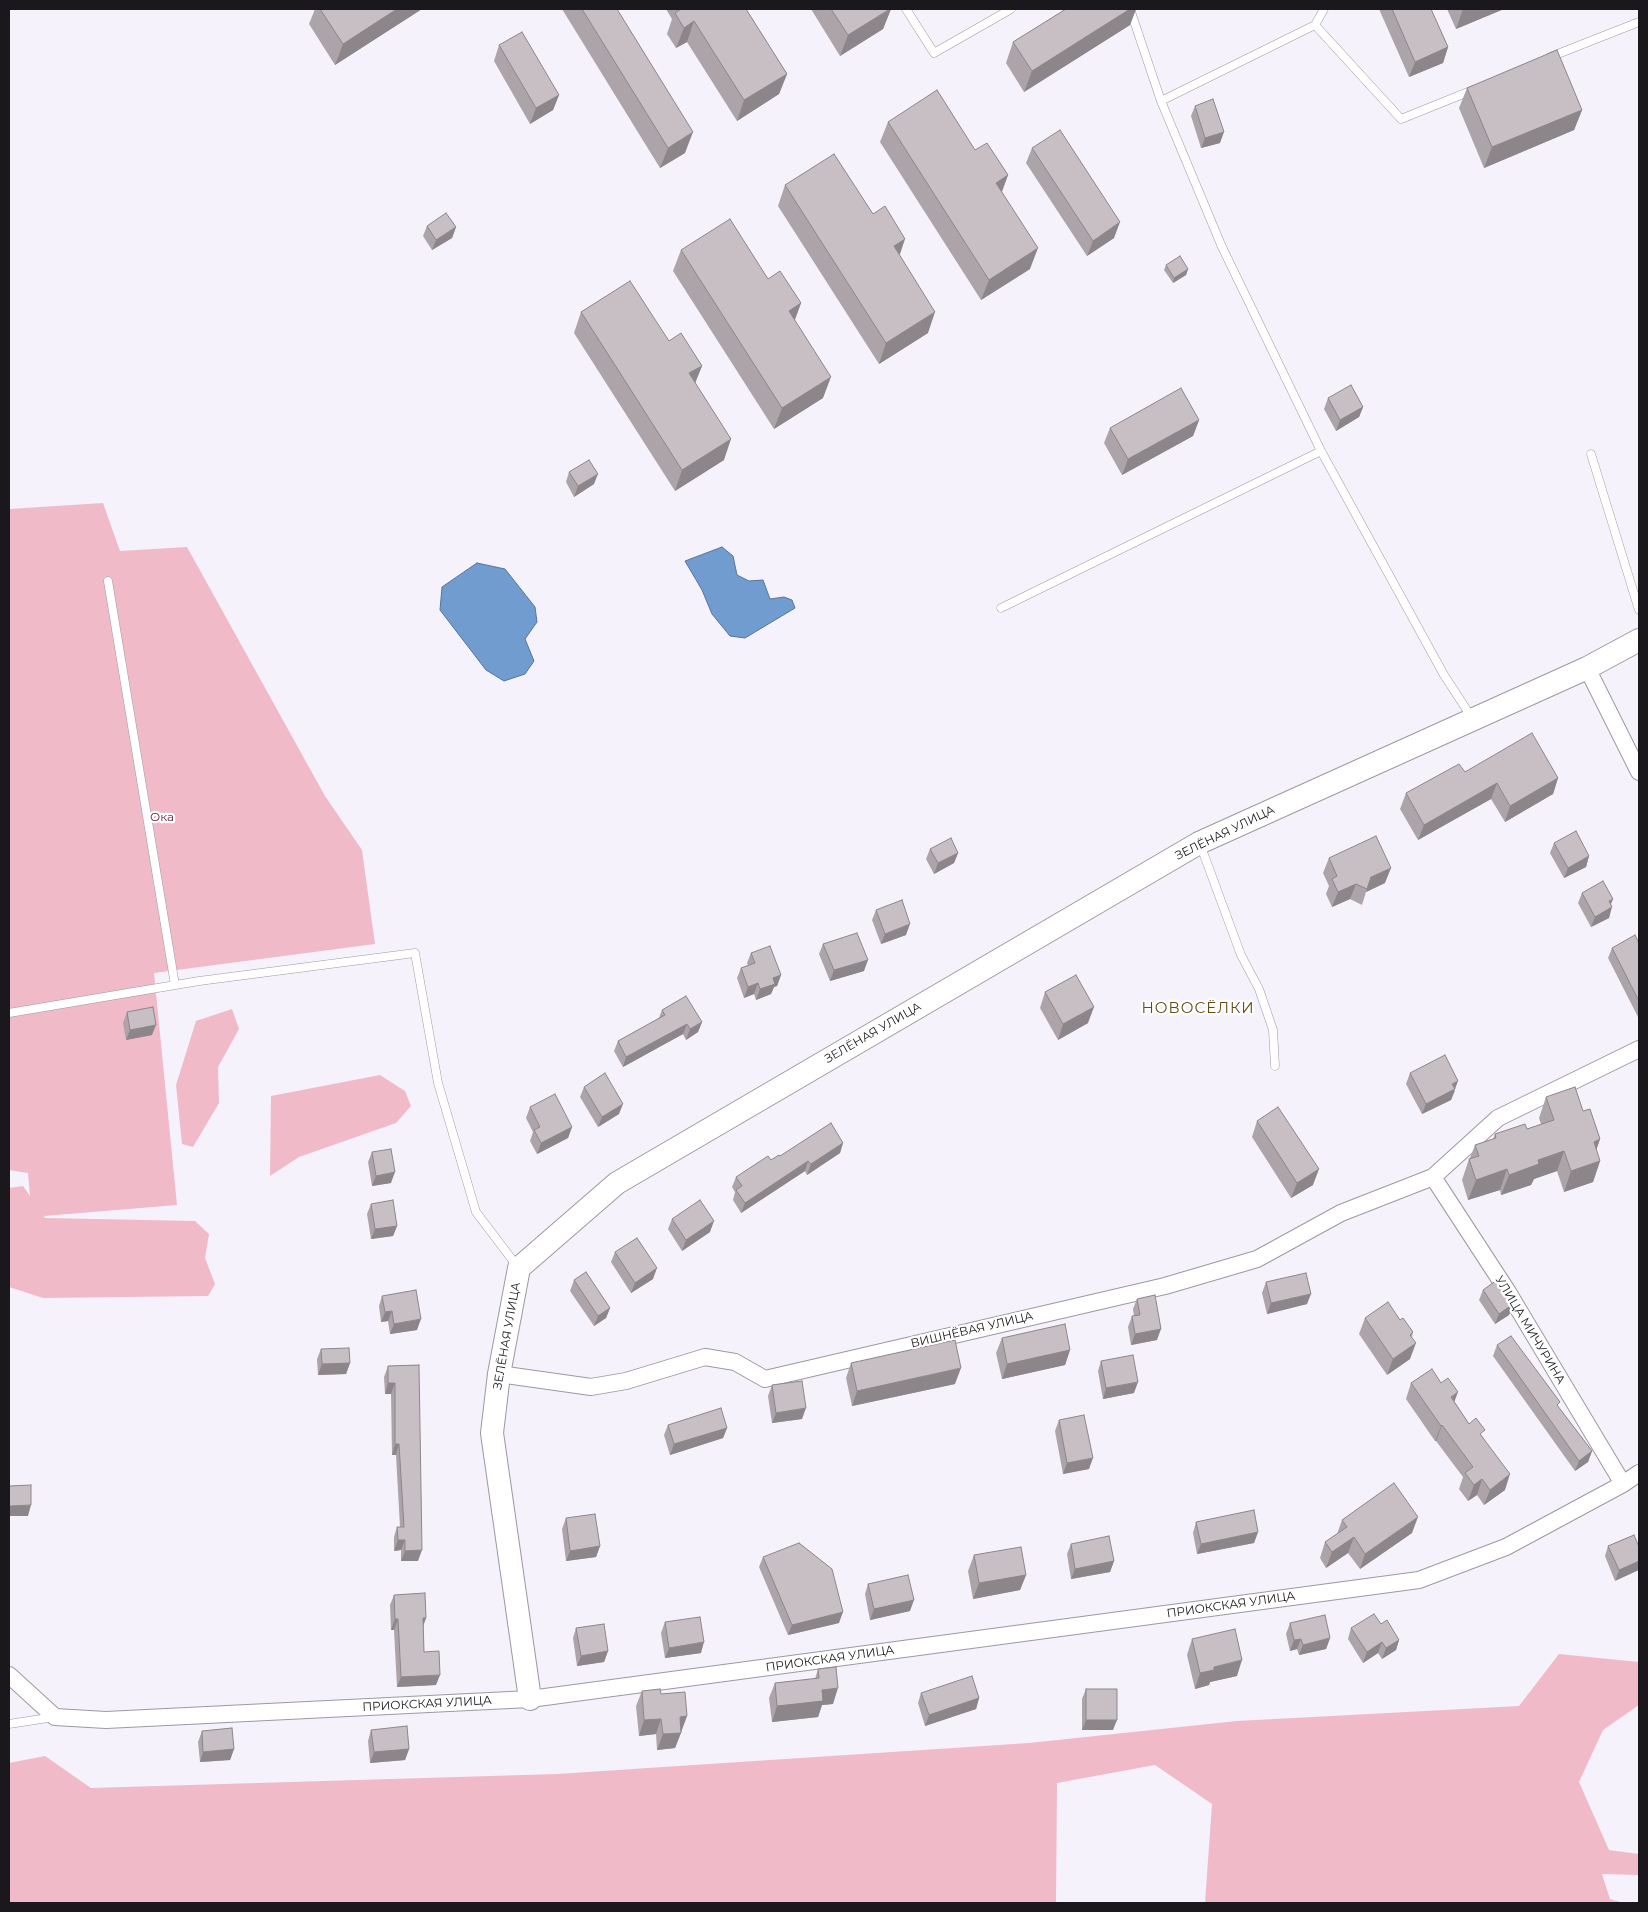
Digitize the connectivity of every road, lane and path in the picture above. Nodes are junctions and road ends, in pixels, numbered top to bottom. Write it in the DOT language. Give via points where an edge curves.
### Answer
graph roads {
  1 [pos="906,9"];
  2 [pos="1011,9"];
  3 [pos="1130,9"];
  4 [pos="1324,9"];
  5 [pos="1639,22"];
  6 [pos="1315,25"];
  7 [pos="1543,60"];
  8 [pos="1481,86"];
  9 [pos="1161,101"];
  10 [pos="1321,451"];
  11 [pos="1591,454"];
  12 [pos="108,581"];
  13 [pos="1001,608"];
  14 [pos="1639,610"];
  15 [pos="1639,640"];
  16 [pos="1587,668"];
  17 [pos="1473,720"];
  18 [pos="1639,772"];
  19 [pos="1200,843"];
  20 [pos="175,984"];
  21 [pos="9,1013"];
  22 [pos="1639,1049"];
  23 [pos="1275,1066"];
  24 [pos="1433,1177"];
  25 [pos="519,1268"];
  26 [pos="499,1374"];
  27 [pos="1639,1473"];
  28 [pos="1623,1484"];
  29 [pos="9,1675"];
  30 [pos="530,1699"];
  31 [pos="55,1717"];
  32 [pos="9,1724"];
  1 -- 2 [label="lane" via="934,53"];
  3 -- 9 [label="lane"];
  4 -- 6 [label="lane"];
  5 -- 7 [label="lane"];
  6 -- 8 [label="lane" via="1401,119"];
  6 -- 9 [label="lane"];
  9 -- 10 [label="lane" via="1222,246"];
  10 -- 13 [label="lane"];
  10 -- 17 [label="lane" via="1444,675"];
  11 -- 14 [label="lane"];
  12 -- 20 [label="lane"];
  15 -- 16 [label="street, ЗЕЛЁНАЯ УЛИЦА"];
  16 -- 17 [label="street, ЗЕЛЁНАЯ УЛИЦА"];
  16 -- 18 [label="street"];
  17 -- 19 [label="street, ЗЕЛЁНАЯ УЛИЦА"];
  19 -- 23 [label="lane" via="1241,955 1259,989 1273,1030"];
  19 -- 25 [label="street, ЗЕЛЁНАЯ УЛИЦА" via="617,1183"];
  20 -- 21 [label="lane"];
  20 -- 25 [label="lane" via="415,953 438,1083 476,1212"];
  22 -- 24 [label="street" via="1498,1118"];
  24 -- 26 [label="street, ВИШНЁВАЯ УЛИЦА" via="1341,1213 1248,1262 1165,1286 765,1379 735,1362 705,1358 626,1381 591,1387"];
  24 -- 28 [label="street, УЛИЦА МИЧУРИНА" via="1508,1292"];
  25 -- 26 [label="street, ЗЕЛЁНАЯ УЛИЦА"];
  26 -- 30 [label="street, ЗЕЛЁНАЯ УЛИЦА" via="492,1433"];
  27 -- 28 [label="street, ПРИОКСКАЯ УЛИЦА"];
  28 -- 30 [label="street, ПРИОКСКАЯ УЛИЦА" via="1506,1547 1419,1580"];
  29 -- 31 [label="street"];
  30 -- 31 [label="street, ПРИОКСКАЯ УЛИЦА" via="106,1720"];
  31 -- 32 [label="lane"];
}
